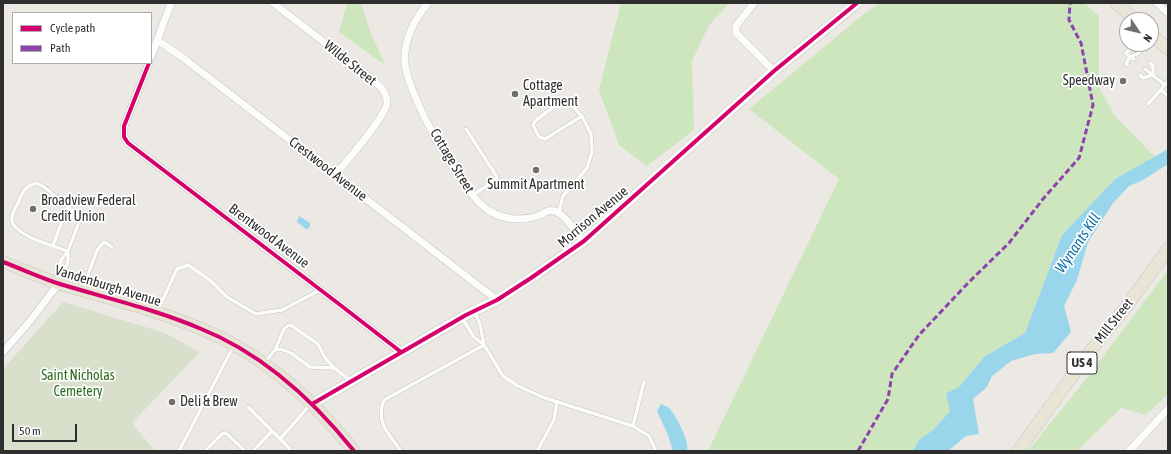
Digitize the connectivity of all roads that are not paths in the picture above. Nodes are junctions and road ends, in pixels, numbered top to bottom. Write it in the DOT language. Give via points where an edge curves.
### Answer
graph roads {
  1 [pos="171,3"];
  2 [pos="273,3"];
  3 [pos="428,3"];
  4 [pos="754,3"];
  5 [pos="857,3"];
  6 [pos="1116,3"];
  7 [pos="1157,3"];
  8 [pos="1126,12"];
  9 [pos="1168,13"];
  10 [pos="158,40"];
  11 [pos="1159,41"];
  12 [pos="1168,49"];
  13 [pos="1127,52"];
  14 [pos="1139,53"];
  15 [pos="152,55"];
  16 [pos="1132,58"];
  17 [pos="1150,63"];
  18 [pos="149,64"];
  19 [pos="1128,65"];
  20 [pos="1145,69"];
  21 [pos="774,72"];
  22 [pos="1140,75"];
  23 [pos="1153,76"];
  24 [pos="1168,81"];
  25 [pos="1165,85"];
  26 [pos="1160,90"];
  27 [pos="1168,96"];
  28 [pos="1148,104"];
  29 [pos="582,116"];
  30 [pos="466,129"];
  31 [pos="335,175"];
  32 [pos="472,195"];
  33 [pos="68,206"];
  34 [pos="559,212"];
  35 [pos="584,241"];
  36 [pos="53,246"];
  37 [pos="112,246"];
  38 [pos="1168,249"];
  39 [pos="68,251"];
  40 [pos="3,262"];
  41 [pos="59,283"];
  42 [pos="321,289"];
  43 [pos="83,290"];
  44 [pos="497,300"];
  45 [pos="474,310"];
  46 [pos="157,313"];
  47 [pos="462,317"];
  48 [pos="484,345"];
  49 [pos="233,346"];
  50 [pos="275,350"];
  51 [pos="3,352"];
  52 [pos="400,352"];
  53 [pos="263,364"];
  54 [pos="334,368"];
  55 [pos="352,382"];
  56 [pos="644,382"];
  57 [pos="557,402"];
  58 [pos="312,404"];
  59 [pos="248,407"];
  60 [pos="1168,408"];
  61 [pos="633,426"];
  62 [pos="272,431"];
  63 [pos="280,439"];
  64 [pos="179,451"];
  65 [pos="205,451"];
  66 [pos="245,451"];
  67 [pos="253,451"];
  68 [pos="288,451"];
  69 [pos="354,451"];
  70 [pos="402,451"];
  71 [pos="536,451"];
  72 [pos="656,451"];
  73 [pos="1018,451"];
  74 [pos="1129,451"];
  1 -- 10 [label="street"];
  2 -- 31 [label="street, Wilde Street" via="384,91 387,102 382,116"];
  3 -- 32 [label="street, Cottage Street" via="414,23 408,38 405,64 408,78 433,131"];
  4 -- 21 [label="street" via="736,26 736,33"];
  5 -- 21 [label="street, Morrison Avenue"];
  6 -- 8 [label="main road"];
  7 -- 9 [label="street"];
  10 -- 15 [label="street"];
  10 -- 31 [label="street, Crestwood Avenue"];
  11 -- 12 [label="main road"];
  13 -- 16 [label="lane"];
  14 -- 16 [label="lane"];
  16 -- 19 [label="lane" via="1126,64"];
  17 -- 23 [label="lane" via="1153,66"];
  18 -- 42 [label="street, Brentwood Avenue" via="124,126 124,137 132,147"];
  20 -- 23 [label="lane"];
  21 -- 35 [label="street, Morrison Avenue"];
  22 -- 23 [label="lane" via="1143,78"];
  23 -- 25 [label="lane"];
  24 -- 25 [label="lane"];
  25 -- 26 [label="lane"];
  26 -- 27 [label="lane"];
  26 -- 28 [label="lane"];
  29 -- 29 [label="lane" via="545,139 539,137 533,125 563,100"];
  29 -- 34 [label="lane" via="591,134 592,152 587,168 563,196"];
  30 -- 32 [label="lane" via="497,176"];
  31 -- 44 [label="street, Crestwood Avenue"];
  32 -- 34 [label="street, Cottage Street" via="488,210 505,218 527,218 549,210"];
  33 -- 36 [label="lane"];
  33 -- 36 [label="lane" via="36,183 22,192 12,215 14,228"];
  33 -- 39 [label="lane" via="77,215 79,222"];
  34 -- 35 [label="street"];
  35 -- 44 [label="street, Morrison Avenue"];
  36 -- 39 [label="lane"];
  37 -- 43 [label="lane" via="104,242 97,250"];
  38 -- 73 [label="main road, Mill Street / US 4"];
  39 -- 41 [label="lane" via="69,260"];
  39 -- 41 [label="lane" via="62,257 58,268"];
  40 -- 41 [label="main road, Vandenburgh Avenue"];
  41 -- 43 [label="main road, Vandenburgh Avenue"];
  41 -- 51 [label="street"];
  42 -- 46 [label="lane" via="282,310 256,314 227,297 211,281 188,265 177,268"];
  42 -- 52 [label="street, Brentwood Avenue"];
  43 -- 46 [label="main road, Vandenburgh Avenue"];
  44 -- 45 [label="street, Morrison Avenue"];
  45 -- 47 [label="street, Morrison Avenue"];
  45 -- 48 [label="lane"];
  46 -- 49 [label="main road, Vandenburgh Avenue" via="199,328"];
  47 -- 48 [label="lane" via="474,338"];
  47 -- 52 [label="street, Morrison Avenue"];
  48 -- 57 [label="lane" via="503,376 518,386"];
  48 -- 70 [label="lane" via="384,400 380,410 383,426"];
  49 -- 53 [label="main road, Vandenburgh Avenue"];
  49 -- 64 [label="lane"];
  50 -- 53 [label="lane"];
  50 -- 54 [label="lane" via="287,351 310,367"];
  50 -- 54 [label="lane" via="284,329 289,325 318,344"];
  52 -- 55 [label="street, Morrison Avenue"];
  53 -- 58 [label="main road, Vandenburgh Avenue"];
  54 -- 55 [label="lane"];
  55 -- 58 [label="street, Morrison Avenue"];
  56 -- 61 [label="lane"];
  57 -- 61 [label="lane"];
  57 -- 71 [label="lane" via="554,420"];
  58 -- 63 [label="lane"];
  58 -- 69 [label="main road, Vandenburgh Avenue"];
  59 -- 62 [label="lane"];
  60 -- 74 [label="street"];
  61 -- 72 [label="lane" via="649,436"];
  62 -- 63 [label="lane"];
  62 -- 67 [label="lane"];
  63 -- 68 [label="lane" via="290,449"];
  65 -- 66 [label="lane" via="226,433"];
}
